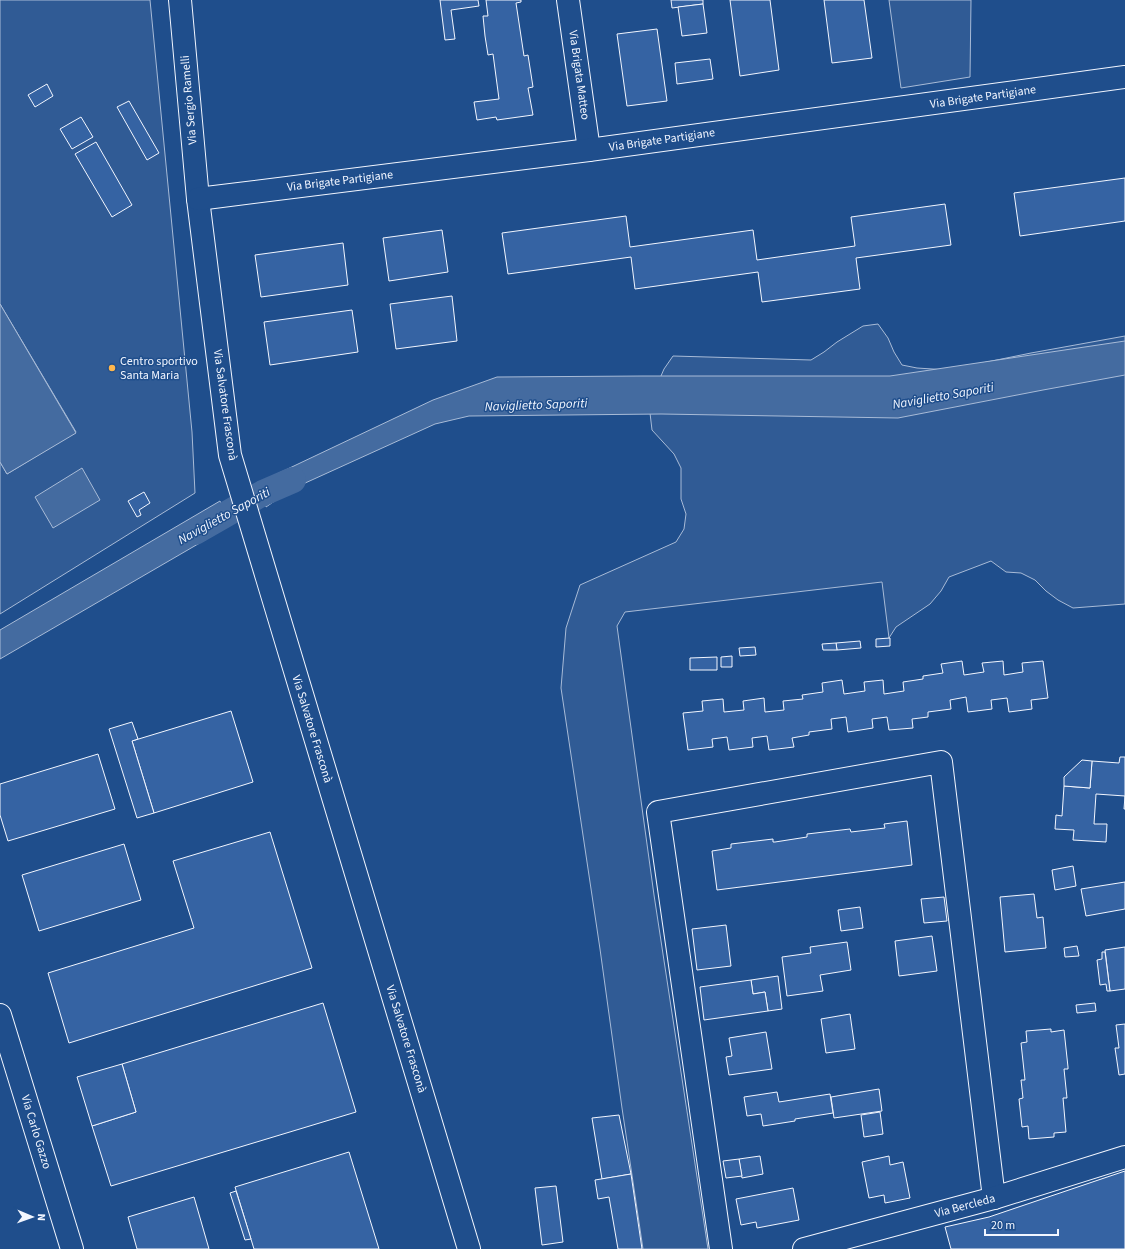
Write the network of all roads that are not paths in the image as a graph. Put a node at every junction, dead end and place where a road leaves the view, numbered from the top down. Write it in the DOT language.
graph roads {
  1 [pos="180,0"];
  2 [pos="568,0"];
  3 [pos="1125,77"];
  4 [pos="589,150"];
  5 [pos="198,199"];
  6 [pos="0,1015"];
  7 [pos="1125,1157"];
  8 [pos="994,1198"];
  9 [pos="72,1249"];
  10 [pos="469,1249"];
  11 [pos="721,1249"];
  12 [pos="804,1249"];
  1 -- 5 [label="street, Via Sergio Ramelli"];
  2 -- 4 [label="street, Via Brigata Matteo"];
  3 -- 4 [label="street, Via Brigate Partigiane"];
  4 -- 5 [label="street, Via Brigate Partigiane"];
  5 -- 10 [label="street, Via Salvatore Frasconà"];
  6 -- 9 [label="street, Via Carlo Gazzo"];
  7 -- 8 [label="street, Via Bercleda"];
  8 -- 11 [label="street"];
  8 -- 12 [label="street, Via Bercleda"];
}
